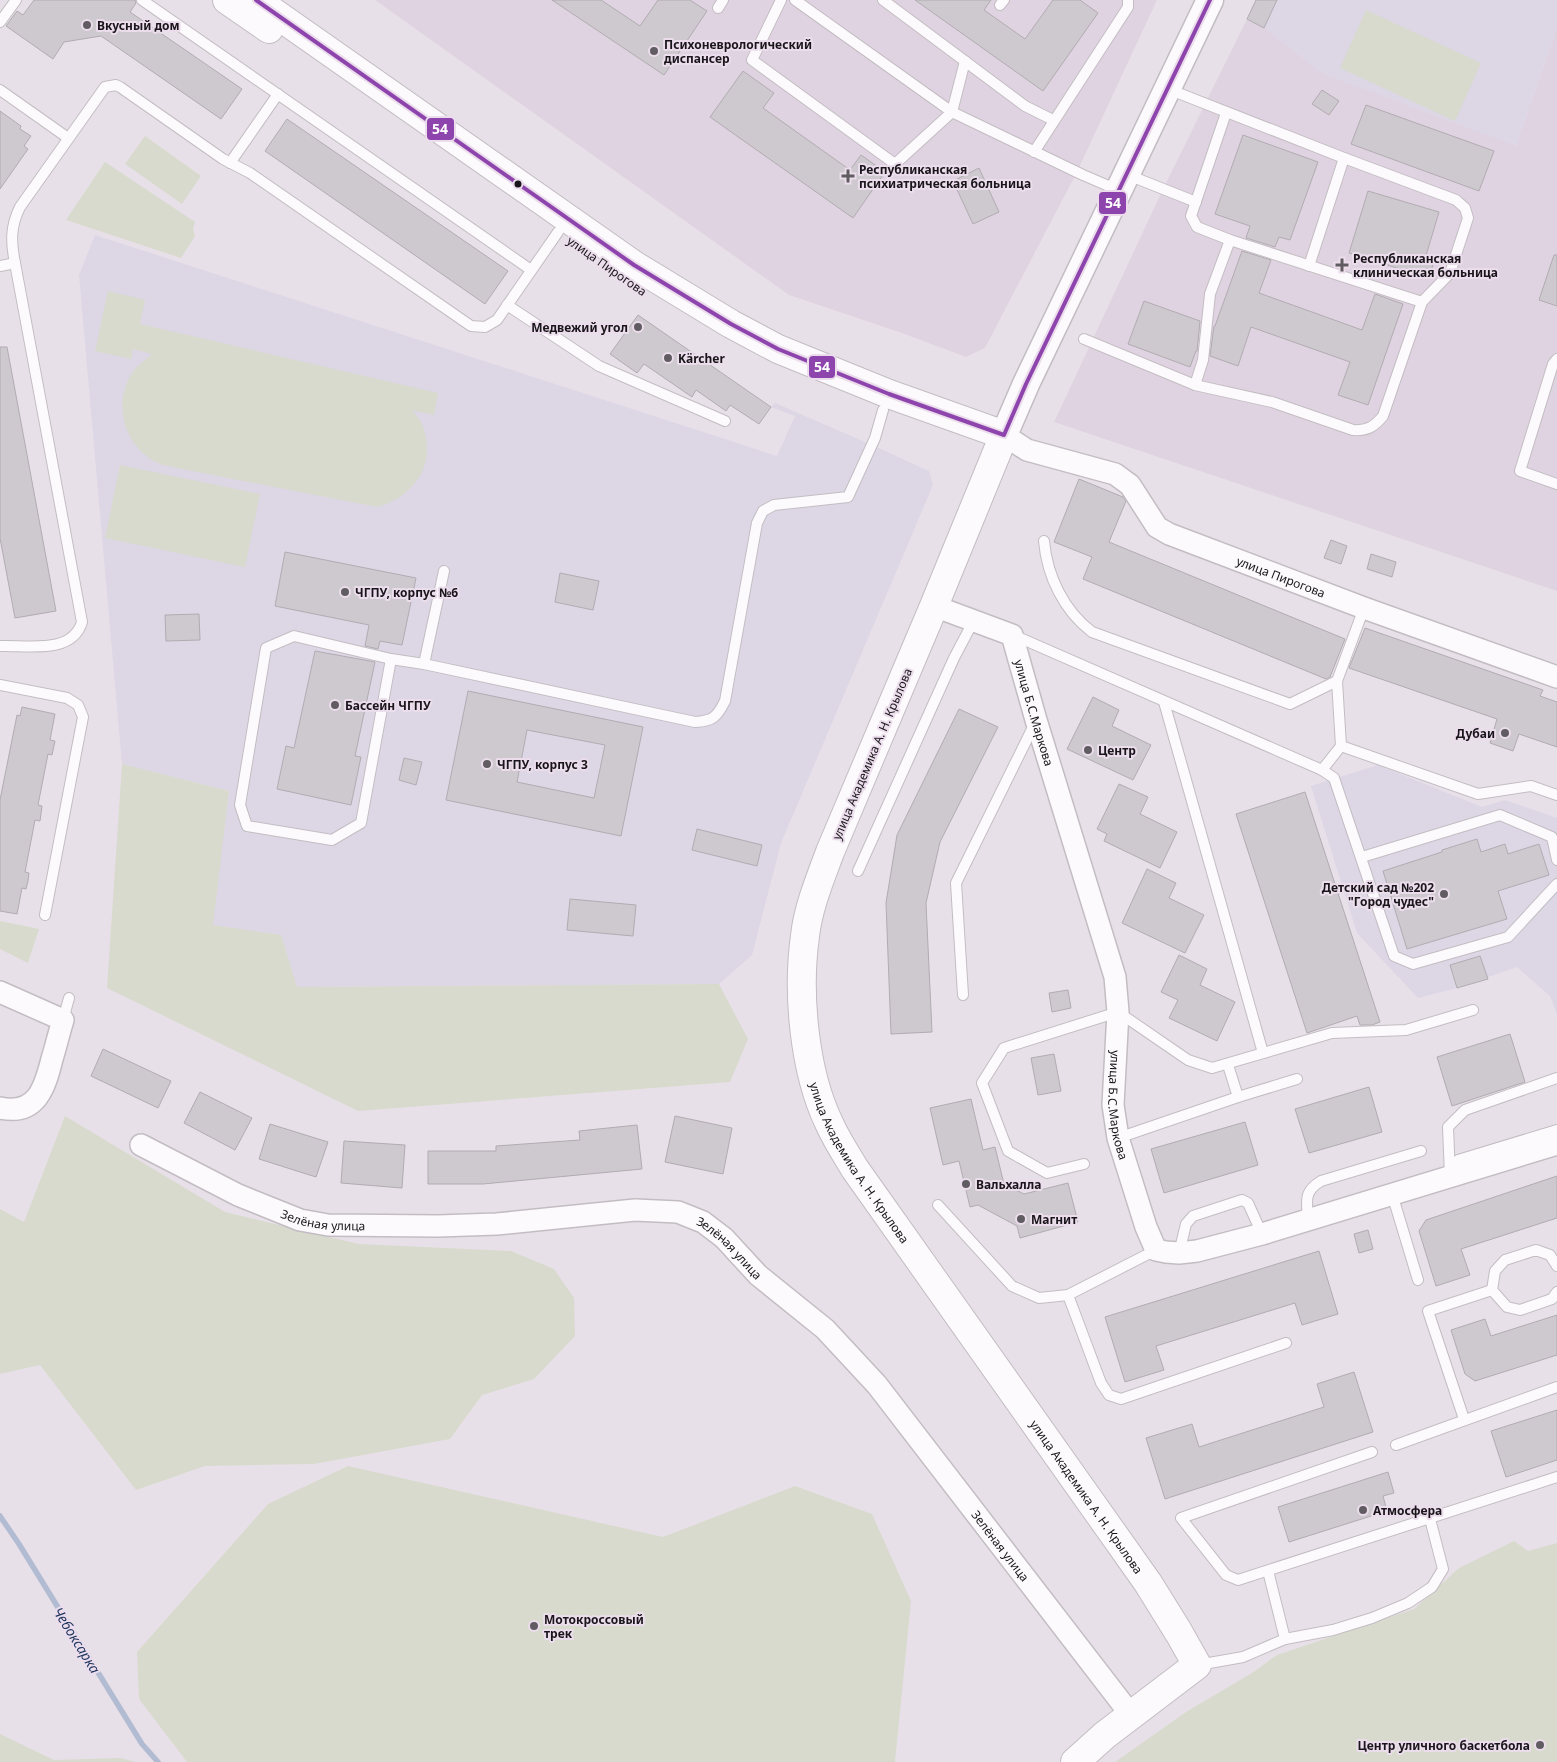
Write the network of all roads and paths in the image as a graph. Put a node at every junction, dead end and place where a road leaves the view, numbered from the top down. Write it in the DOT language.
graph roads {
  1 [pos="16,0"];
  2 [pos="142,0"];
  3 [pos="227,0"];
  4 [pos="256,0"];
  5 [pos="781,0"];
  6 [pos="795,0"];
  7 [pos="884,0"];
  8 [pos="1128,0"];
  9 [pos="1210,0"];
  10 [pos="0,22"];
  11 [pos="965,61"];
  12 [pos="1168,89"];
  13 [pos="0,90"];
  14 [pos="278,94"];
  15 [pos="952,112"];
  16 [pos="1226,113"];
  17 [pos="1053,120"];
  18 [pos="68,138"];
  19 [pos="1034,152"];
  20 [pos="1344,158"];
  21 [pos="230,163"];
  22 [pos="1123,182"];
  23 [pos="1196,202"];
  24 [pos="562,225"];
  25 [pos="1230,240"];
  26 [pos="15,264"];
  27 [pos="0,266"];
  28 [pos="1309,266"];
  29 [pos="531,270"];
  30 [pos="1422,302"];
  31 [pos="507,305"];
  32 [pos="1084,338"];
  33 [pos="1557,360"];
  34 [pos="1195,385"];
  35 [pos="882,410"];
  36 [pos="725,421"];
  37 [pos="1000,444"];
  38 [pos="1557,484"];
  39 [pos="1044,541"];
  40 [pos="444,571"];
  41 [pos="934,606"];
  42 [pos="1364,608"];
  43 [pos="974,620"];
  44 [pos="1012,635"];
  45 [pos="0,646"];
  46 [pos="391,659"];
  47 [pos="424,664"];
  48 [pos="1557,677"];
  49 [pos="1337,681"];
  50 [pos="0,685"];
  51 [pos="1164,702"];
  52 [pos="1036,720"];
  53 [pos="1340,746"];
  54 [pos="1322,770"];
  55 [pos="1557,795"];
  56 [pos="1362,858"];
  57 [pos="1557,860"];
  58 [pos="858,871"];
  59 [pos="1557,884"];
  60 [pos="45,915"];
  61 [pos="0,992"];
  62 [pos="963,995"];
  63 [pos="69,998"];
  64 [pos="1473,1010"];
  65 [pos="1118,1012"];
  66 [pos="63,1020"];
  67 [pos="1263,1053"];
  68 [pos="1228,1065"];
  69 [pos="1557,1078"];
  70 [pos="1297,1079"];
  71 [pos="1238,1097"];
  72 [pos="8,1109"];
  73 [pos="1557,1130"];
  74 [pos="1118,1138"];
  75 [pos="1557,1144"];
  76 [pos="142,1145"];
  77 [pos="1421,1151"];
  78 [pos="1084,1164"];
  79 [pos="1450,1176"];
  80 [pos="1392,1194"];
  81 [pos="938,1205"];
  82 [pos="1308,1220"];
  83 [pos="1262,1234"];
  84 [pos="1156,1250"];
  85 [pos="1179,1253"];
  86 [pos="1557,1266"];
  87 [pos="1418,1280"];
  88 [pos="1492,1290"];
  89 [pos="1557,1292"];
  90 [pos="1068,1294"];
  91 [pos="1286,1342"];
  92 [pos="1557,1386"];
  93 [pos="1464,1419"];
  94 [pos="1396,1445"];
  95 [pos="1372,1452"];
  96 [pos="1557,1477"];
  97 [pos="1430,1519"];
  98 [pos="1268,1571"];
  99 [pos="1285,1639"];
  100 [pos="1197,1665"];
  101 [pos="1131,1715"];
  102 [pos="1075,1762"];
  1 -- 10 [label="lane"];
  2 -- 14 [label="lane"];
  3 -- 24 [label="main road, улица Пирогова"];
  4 -- 24 [label="main road, улица Пирогова"];
  5 -- 15 [label="lane"];
  6 -- 15 [label="lane"];
  7 -- 11 [label="lane"];
  8 -- 17 [label="lane"];
  9 -- 12 [label="street"];
  11 -- 15 [label="lane"];
  11 -- 17 [label="lane"];
  12 -- 16 [label="lane"];
  12 -- 22 [label="street"];
  13 -- 18 [label="lane"];
  14 -- 21 [label="lane"];
  14 -- 29 [label="lane"];
  15 -- 19 [label="lane"];
  16 -- 20 [label="lane"];
  16 -- 23 [label="lane"];
  17 -- 19 [label="lane"];
  18 -- 21 [label="lane"];
  18 -- 26 [label="lane"];
  19 -- 22 [label="lane"];
  20 -- 28 [label="lane"];
  20 -- 30 [label="lane"];
  21 -- 31 [label="lane"];
  22 -- 23 [label="lane"];
  22 -- 37 [label="street"];
  23 -- 25 [label="lane"];
  24 -- 29 [label="lane"];
  24 -- 35 [label="main road, улица Пирогова"];
  24 -- 37 [label="main road, улица Пирогова"];
  25 -- 28 [label="lane"];
  25 -- 34 [label="lane"];
  26 -- 27 [label="lane"];
  26 -- 45 [label="lane"];
  28 -- 30 [label="lane"];
  29 -- 31 [label="lane"];
  30 -- 34 [label="lane"];
  31 -- 36 [label="lane"];
  32 -- 34 [label="lane"];
  33 -- 38 [label="lane"];
  35 -- 37 [label="main road, улица Пирогова"];
  35 -- 47 [label="lane"];
  37 -- 41 [label="main road, улица Академика А. Н. Крылова"];
  37 -- 42 [label="street, улица Пирогова"];
  39 -- 49 [label="lane"];
  40 -- 47 [label="lane"];
  41 -- 43 [label="street"];
  41 -- 100 [label="main road, улица Академика А. Н. Крылова"];
  42 -- 48 [label="street, улица Пирогова"];
  42 -- 49 [label="lane"];
  43 -- 44 [label="street"];
  43 -- 58 [label="lane"];
  44 -- 51 [label="lane"];
  44 -- 52 [label="street, улица Б.С.Маркова"];
  46 -- 46 [label="lane"];
  46 -- 47 [label="lane"];
  49 -- 53 [label="lane"];
  50 -- 60 [label="lane"];
  51 -- 54 [label="lane"];
  51 -- 67 [label="lane"];
  52 -- 62 [label="lane"];
  52 -- 65 [label="street, улица Б.С.Маркова"];
  53 -- 54 [label="lane"];
  53 -- 55 [label="lane"];
  54 -- 56 [label="lane"];
  56 -- 57 [label="lane"];
  56 -- 59 [label="lane"];
  61 -- 66 [label="street"];
  63 -- 66 [label="lane"];
  64 -- 67 [label="lane"];
  65 -- 68 [label="lane"];
  65 -- 74 [label="street, улица Б.С.Маркова"];
  65 -- 78 [label="lane"];
  66 -- 72 [label="street"];
  67 -- 68 [label="lane"];
  68 -- 71 [label="lane"];
  69 -- 79 [label="lane"];
  70 -- 71 [label="lane"];
  71 -- 74 [label="lane"];
  73 -- 79 [label="lane"];
  74 -- 84 [label="street, улица Б.С.Маркова"];
  75 -- 79 [label="street"];
  76 -- 101 [label="street, Зелёная улица"];
  77 -- 82 [label="lane"];
  79 -- 80 [label="street"];
  80 -- 82 [label="street"];
  80 -- 87 [label="lane"];
  81 -- 90 [label="lane"];
  82 -- 83 [label="street"];
  83 -- 85 [label="street"];
  83 -- 85 [label="lane"];
  84 -- 85 [label="street"];
  84 -- 90 [label="lane"];
  86 -- 88 [label="lane"];
  88 -- 89 [label="lane"];
  88 -- 93 [label="lane"];
  90 -- 91 [label="lane"];
  92 -- 93 [label="lane"];
  93 -- 94 [label="lane"];
  95 -- 98 [label="lane"];
  96 -- 97 [label="lane"];
  97 -- 98 [label="lane"];
  97 -- 99 [label="lane"];
  98 -- 99 [label="lane"];
  99 -- 100 [label="lane"];
  100 -- 101 [label="main road"];
  101 -- 102 [label="main road"];
}
